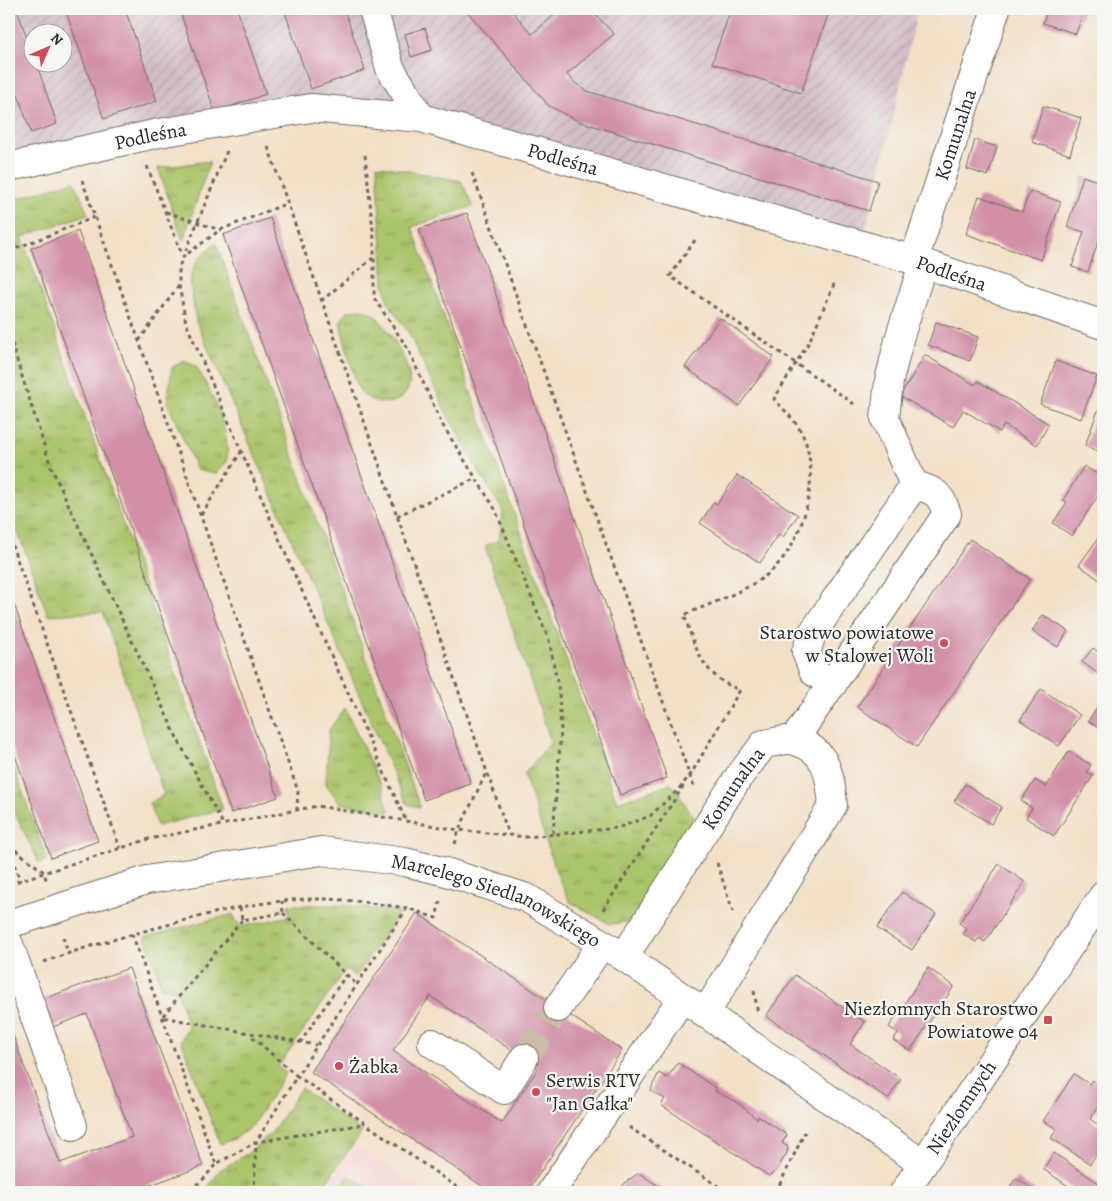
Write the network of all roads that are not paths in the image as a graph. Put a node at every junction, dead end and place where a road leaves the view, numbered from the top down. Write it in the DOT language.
graph roads {
  1 [pos="373,9"];
  2 [pos="996,9"];
  3 [pos="422,118"];
  4 [pos="9,167"];
  5 [pos="918,262"];
  6 [pos="1103,325"];
  7 [pos="914,485"];
  8 [pos="833,684"];
  9 [pos="794,740"];
  10 [pos="1103,896"];
  11 [pos="9,924"];
  12 [pos="9,944"];
  13 [pos="604,945"];
  14 [pos="682,998"];
  15 [pos="558,1008"];
  16 [pos="705,1014"];
  17 [pos="432,1043"];
  18 [pos="524,1058"];
  19 [pos="73,1126"];
  20 [pos="923,1164"];
  21 [pos="551,1192"];
  22 [pos="904,1192"];
  1 -- 3 [label="street"];
  2 -- 5 [label="street, Komunalna"];
  3 -- 4 [label="street, Podleśna"];
  3 -- 5 [label="street, Podleśna"];
  5 -- 6 [label="street, Podleśna"];
  5 -- 7 [label="street, Komunalna"];
  7 -- 8 [label="street"];
  7 -- 8 [label="street"];
  8 -- 9 [label="street"];
  9 -- 13 [label="street, Komunalna"];
  9 -- 16 [label="street, Komunalna"];
  10 -- 20 [label="street, Niezłomnych"];
  11 -- 13 [label="street, Marcelego Siedlanowskiego"];
  12 -- 19 [label="street"];
  13 -- 14 [label="street, Marcelego Siedlanowskiego"];
  13 -- 15 [label="street, Komunalna"];
  14 -- 16 [label="street, Marcelego Siedlanowskiego"];
  14 -- 21 [label="street"];
  16 -- 20 [label="street, Marcelego Siedlanowskiego"];
  17 -- 18 [label="street"];
  20 -- 22 [label="street, Niezłomnych"];
}
